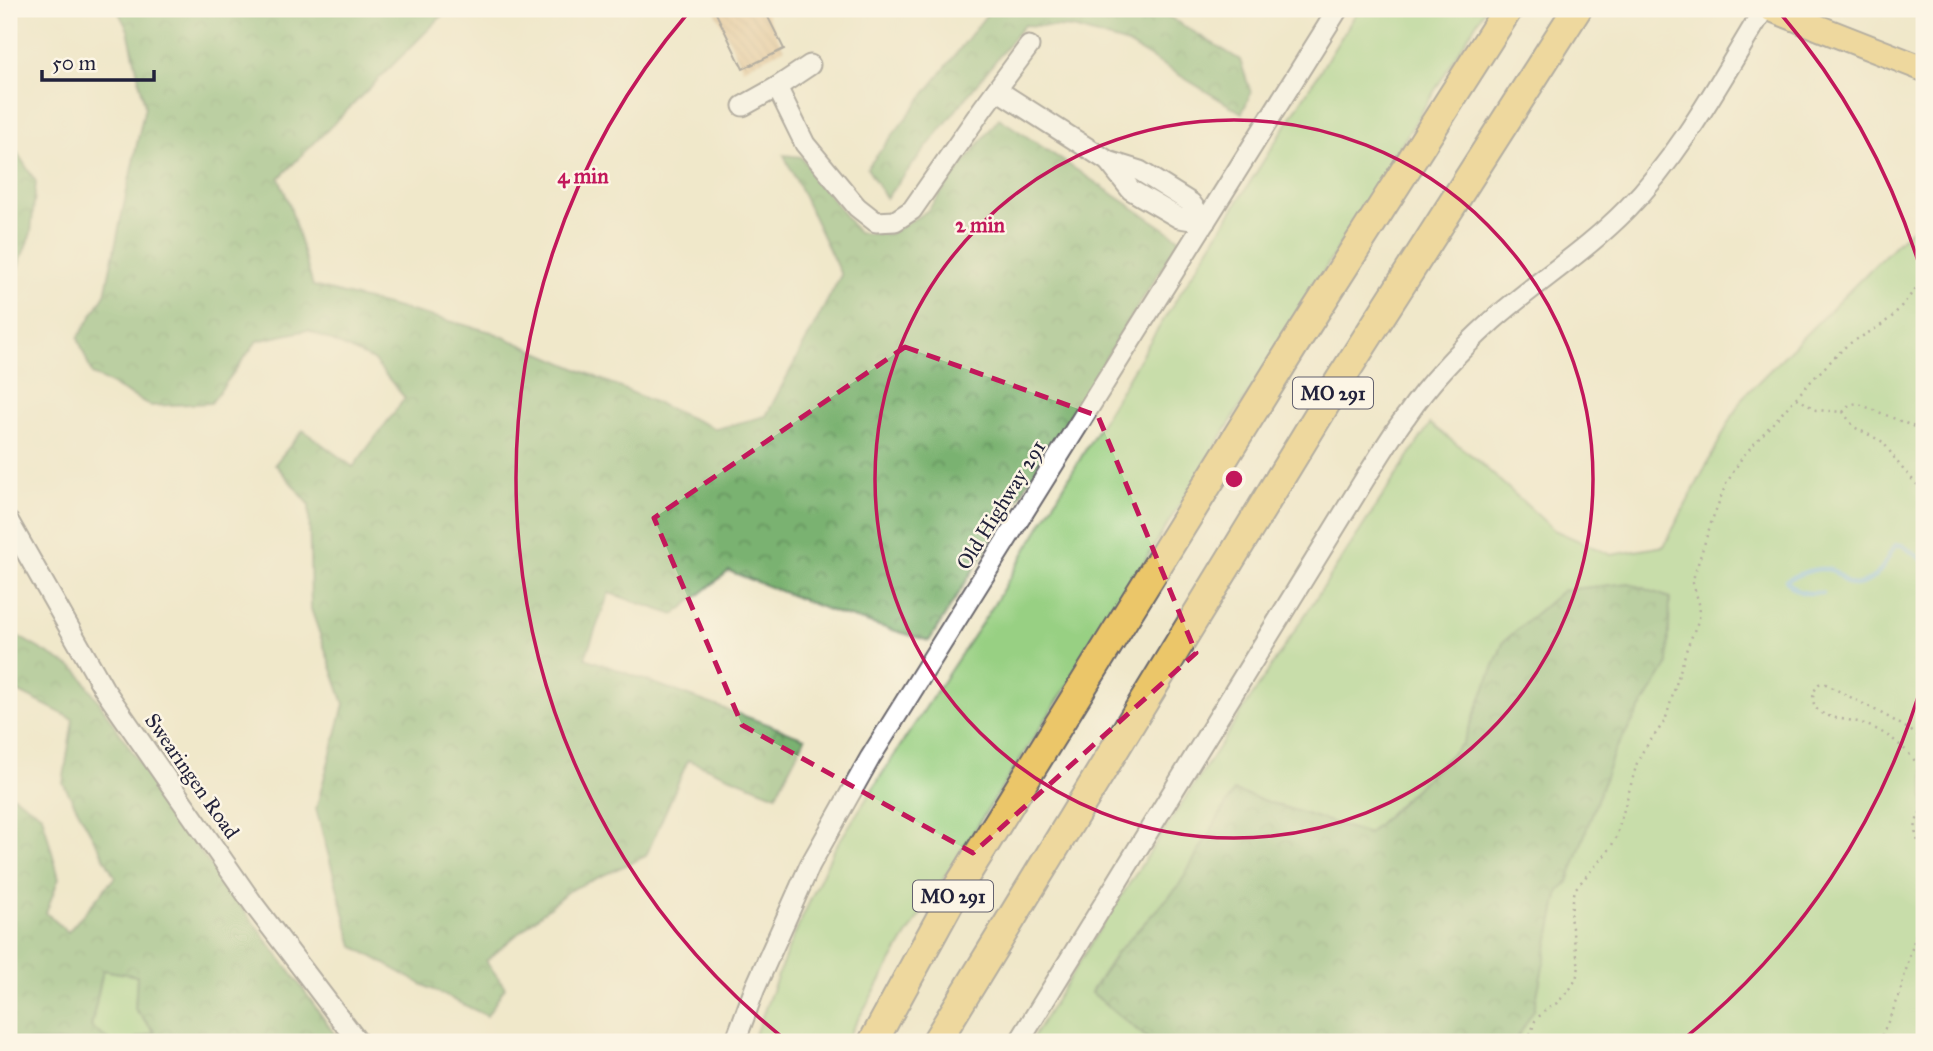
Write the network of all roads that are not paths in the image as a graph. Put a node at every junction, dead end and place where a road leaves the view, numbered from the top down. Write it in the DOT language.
graph roads {
  1 [pos="1338,9"];
  2 [pos="1508,9"];
  3 [pos="1558,9"];
  4 [pos="1577,9"];
  5 [pos="1764,9"];
  6 [pos="1771,9"];
  7 [pos="1029,46"];
  8 [pos="810,65"];
  9 [pos="1924,69"];
  10 [pos="1538,71"];
  11 [pos="777,87"];
  12 [pos="997,90"];
  13 [pos="743,106"];
  14 [pos="1205,222"];
  15 [pos="9,522"];
  16 [pos="358,1042"];
  17 [pos="735,1042"];
  18 [pos="873,1042"];
  19 [pos="936,1042"];
  20 [pos="1018,1042"];
  1 -- 14 [label="street, Old Highway 291"];
  2 -- 18 [label="highway, MO 291"];
  3 -- 10 [label="highway"];
  4 -- 10 [label="highway, MO 291"];
  5 -- 20 [label="street"];
  6 -- 9 [label="main road"];
  7 -- 12 [label="street"];
  8 -- 11 [label="street"];
  10 -- 19 [label="highway, MO 291"];
  11 -- 12 [label="street"];
  11 -- 13 [label="street"];
  12 -- 14 [label="street"];
  14 -- 17 [label="street, Old Highway 291"];
  15 -- 16 [label="street, Swearingen Road"];
}
